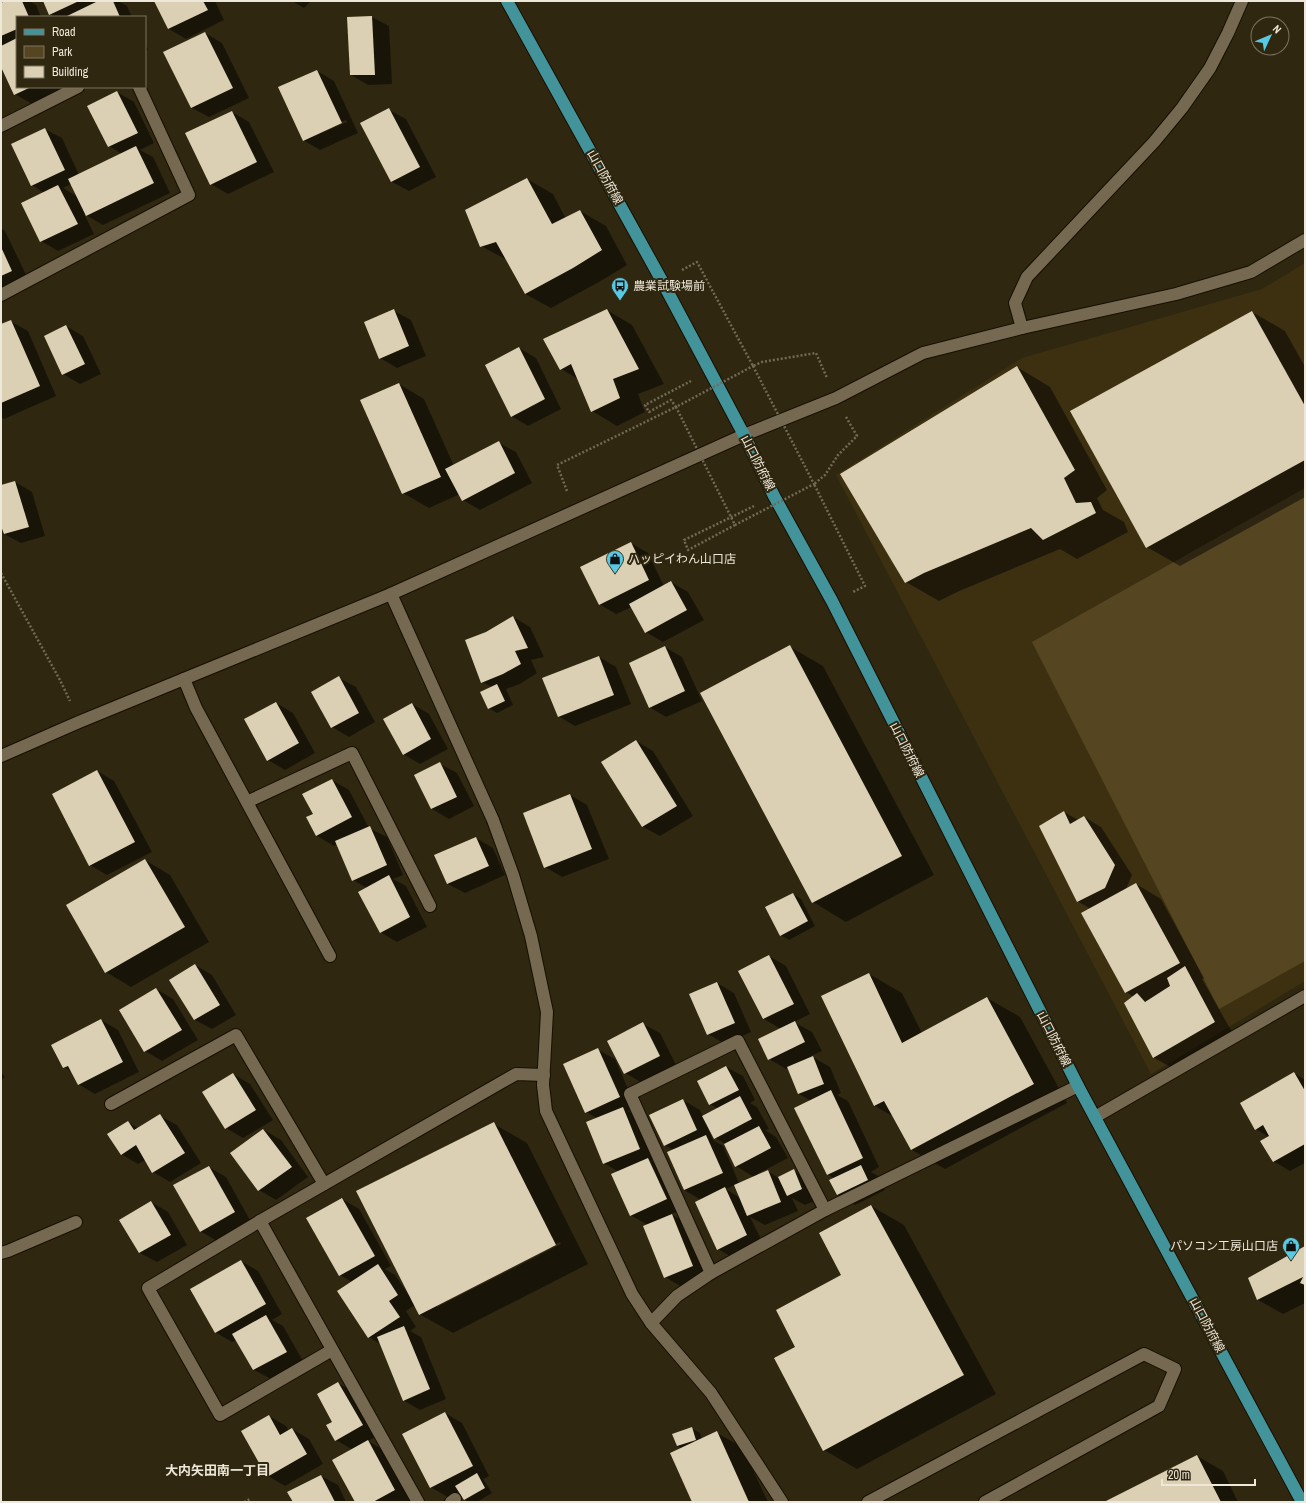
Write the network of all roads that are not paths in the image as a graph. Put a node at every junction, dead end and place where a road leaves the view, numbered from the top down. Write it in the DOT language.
graph roads {
  1 [pos="507,1"];
  2 [pos="1242,1"];
  3 [pos="76,88"];
  4 [pos="139,88"];
  5 [pos="1,126"];
  6 [pos="1305,240"];
  7 [pos="1,295"];
  8 [pos="1022,328"];
  9 [pos="744,435"];
  10 [pos="391,594"];
  11 [pos="184,679"];
  12 [pos="1,756"];
  13 [pos="247,802"];
  14 [pos="430,906"];
  15 [pos="330,956"];
  16 [pos="1305,996"];
  17 [pos="544,1075"];
  18 [pos="1078,1086"];
  19 [pos="111,1104"];
  20 [pos="1095,1117"];
  21 [pos="324,1184"];
  22 [pos="825,1210"];
  23 [pos="260,1221"];
  24 [pos="76,1222"];
  25 [pos="1,1253"];
  26 [pos="711,1273"];
  27 [pos="651,1322"];
  28 [pos="332,1350"];
  29 [pos="418,1502"];
  30 [pos="782,1502"];
  31 [pos="868,1502"];
  32 [pos="985,1502"];
  33 [pos="1302,1502"];
  1 -- 9 [label="main road, 山口防府線"];
  2 -- 8 [label="street"];
  3 -- 5 [label="street"];
  4 -- 7 [label="street"];
  6 -- 8 [label="street"];
  8 -- 9 [label="street"];
  9 -- 10 [label="street"];
  9 -- 18 [label="main road, 山口防府線"];
  10 -- 11 [label="street"];
  10 -- 17 [label="street"];
  11 -- 12 [label="street"];
  11 -- 13 [label="street"];
  13 -- 14 [label="street"];
  13 -- 15 [label="street"];
  16 -- 20 [label="street"];
  17 -- 21 [label="street"];
  17 -- 27 [label="street"];
  18 -- 20 [label="main road, 山口防府線"];
  18 -- 22 [label="street"];
  19 -- 21 [label="street"];
  20 -- 33 [label="main road, 山口防府線"];
  21 -- 23 [label="street"];
  22 -- 26 [label="street"];
  22 -- 26 [label="street"];
  23 -- 28 [label="street"];
  23 -- 28 [label="street"];
  24 -- 25 [label="street"];
  26 -- 27 [label="street"];
  27 -- 30 [label="street"];
  28 -- 29 [label="street"];
  31 -- 32 [label="street"];
}
